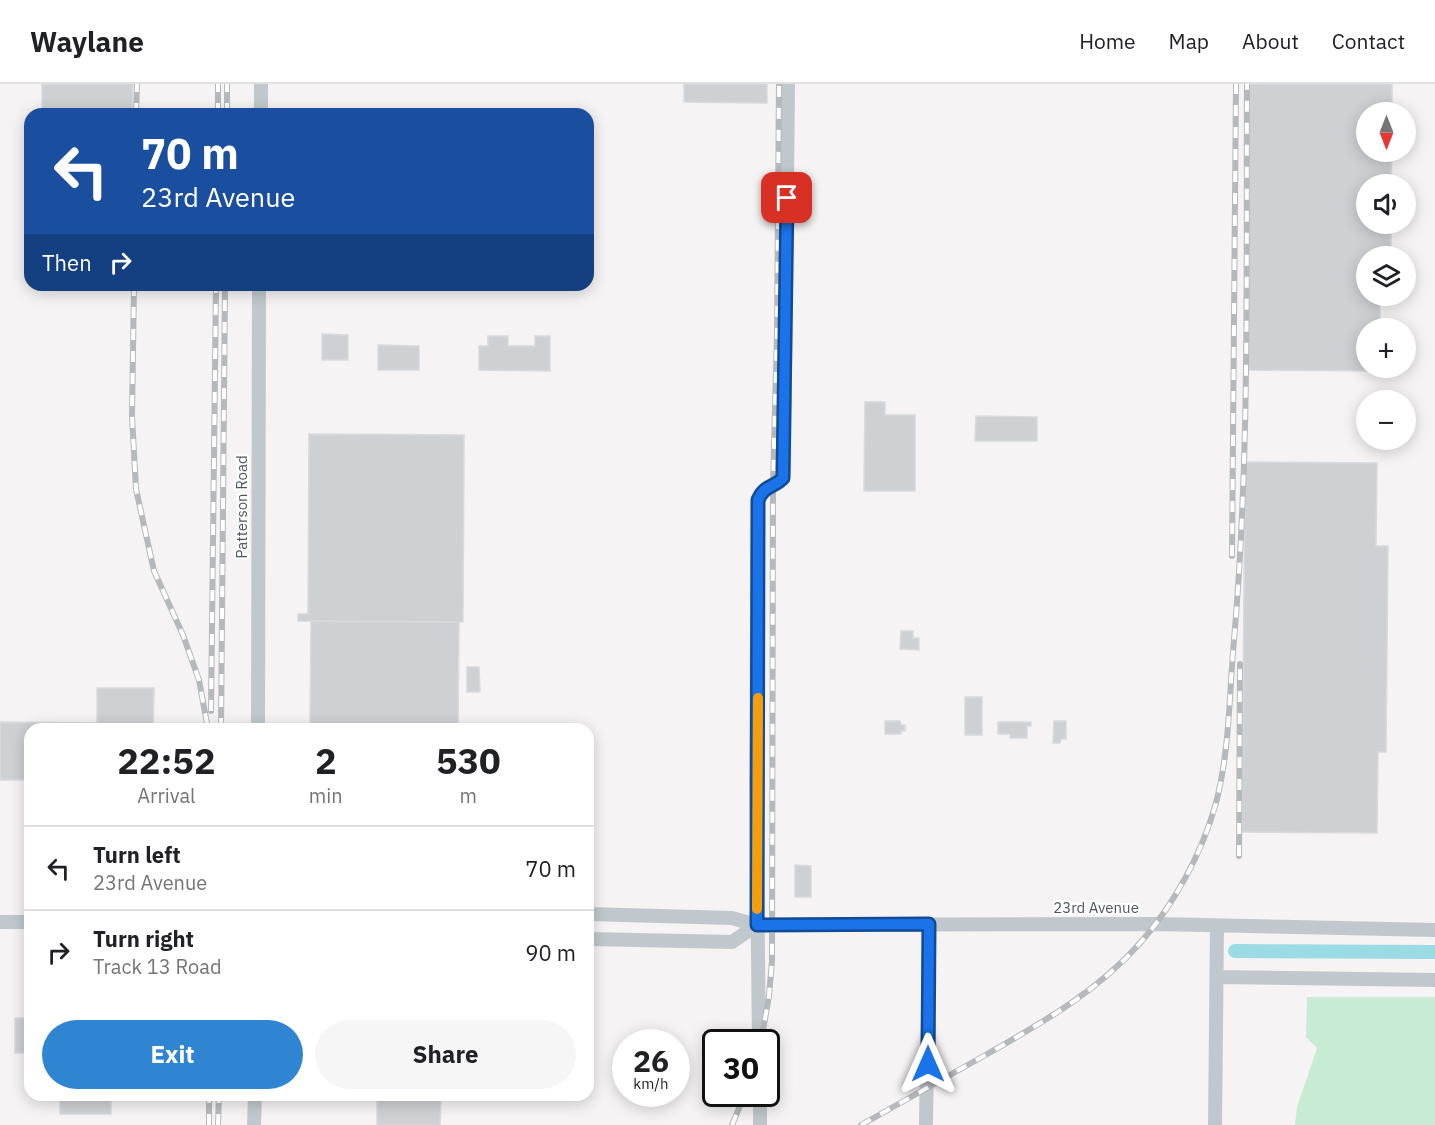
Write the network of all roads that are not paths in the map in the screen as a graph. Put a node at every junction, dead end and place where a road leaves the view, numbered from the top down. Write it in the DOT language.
graph roads {
  1 [pos="261,84"];
  2 [pos="788,84"];
  3 [pos="261,108"];
  4 [pos="260,291"];
  5 [pos="258,723"];
  6 [pos="594,914"];
  7 [pos="0,922"];
  8 [pos="24,922"];
  9 [pos="929,924"];
  10 [pos="757,925"];
  11 [pos="1217,926"];
  12 [pos="1435,930"];
  13 [pos="594,939"];
  14 [pos="1218,977"];
  15 [pos="1435,980"];
  16 [pos="759,1029"];
  17 [pos="255,1101"];
  18 [pos="760,1107"];
  19 [pos="254,1125"];
  20 [pos="760,1125"];
  21 [pos="927,1125"];
  22 [pos="1215,1125"];
  1 -- 3 [label="street"];
  2 -- 10 [label="street"];
  4 -- 5 [label="street, Patterson Road"];
  6 -- 10 [label="street, 23rd Avenue"];
  7 -- 8 [label="street"];
  9 -- 10 [label="street, 23rd Avenue"];
  9 -- 11 [label="street, 23rd Avenue"];
  9 -- 21 [label="street"];
  10 -- 13 [label="street"];
  10 -- 16 [label="street"];
  11 -- 12 [label="street, 23rd Avenue"];
  11 -- 14 [label="street"];
  14 -- 15 [label="street"];
  14 -- 22 [label="street"];
  17 -- 19 [label="street"];
  18 -- 20 [label="street"];
}
